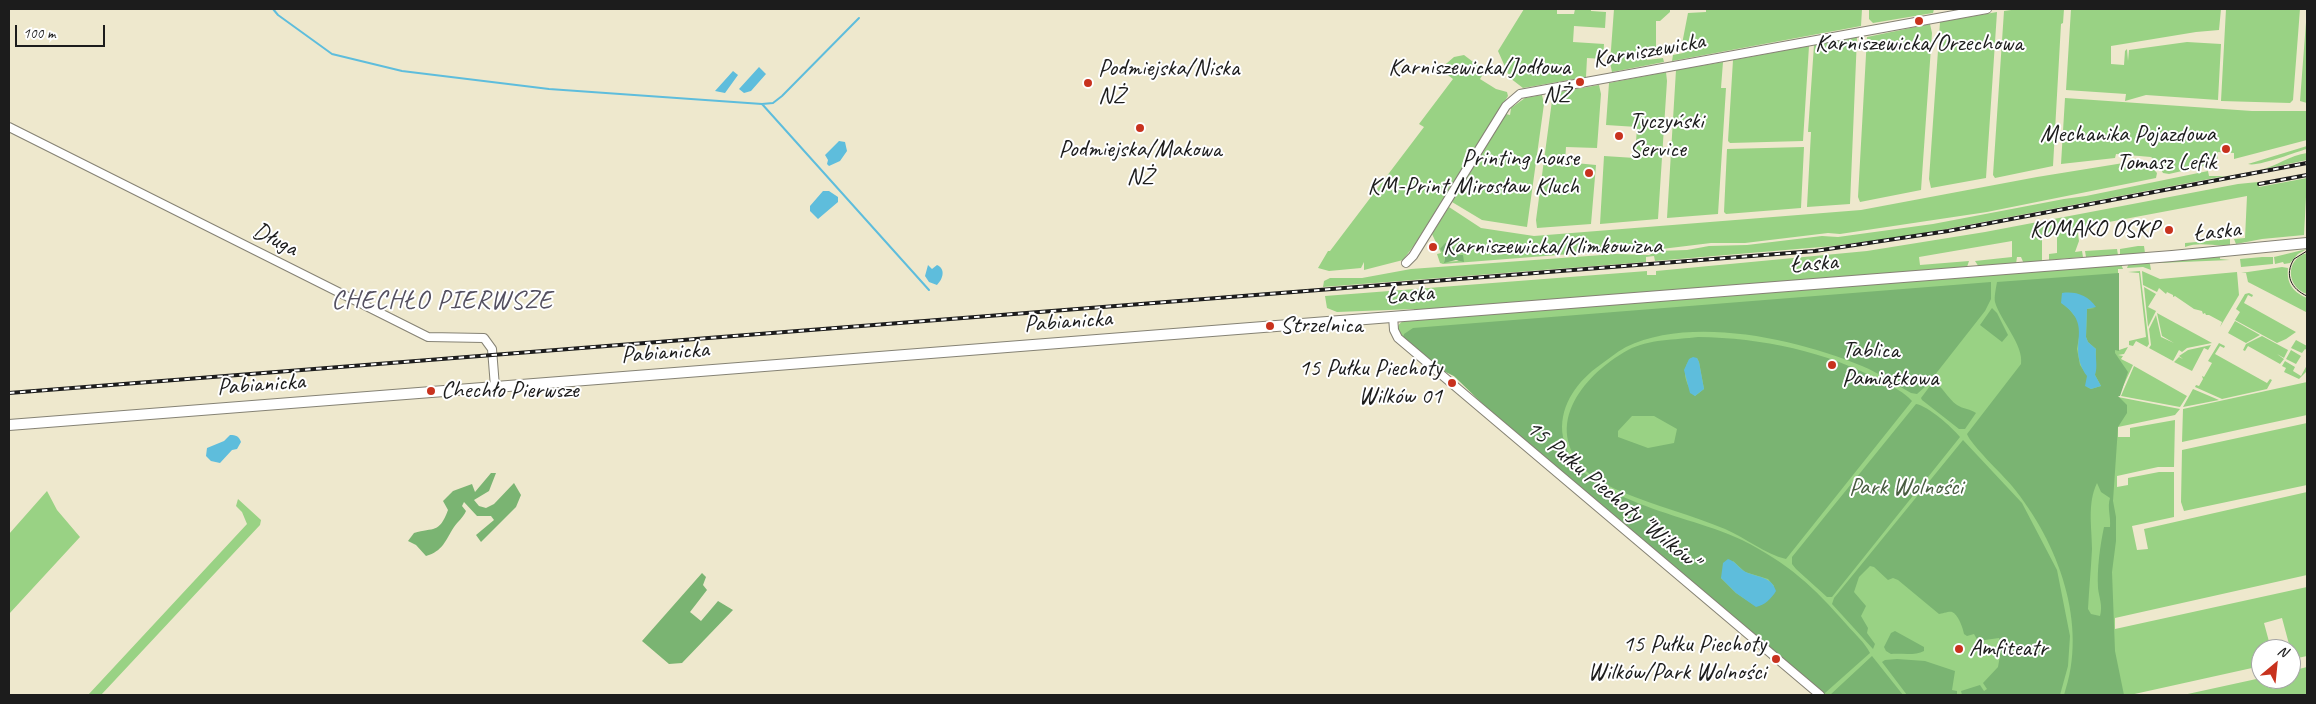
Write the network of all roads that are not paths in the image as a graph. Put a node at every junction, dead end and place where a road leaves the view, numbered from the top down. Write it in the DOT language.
graph roads {
  1 [pos="1987,9"];
  2 [pos="9,127"];
  3 [pos="2307,243"];
  4 [pos="1406,263"];
  5 [pos="1393,316"];
  6 [pos="1324,322"];
  7 [pos="495,387"];
  8 [pos="9,424"];
  9 [pos="1820,695"];
  1 -- 4 [label="street, Karniszewicka"];
  2 -- 7 [label="street, Długa"];
  3 -- 5 [label="main road, Łaska"];
  5 -- 6 [label="main road, Łaska"];
  5 -- 9 [label="street, 15 Pułku Piechoty \"Wilków\""];
  6 -- 7 [label="main road, Pabianicka"];
  7 -- 8 [label="main road, Pabianicka"];
}
